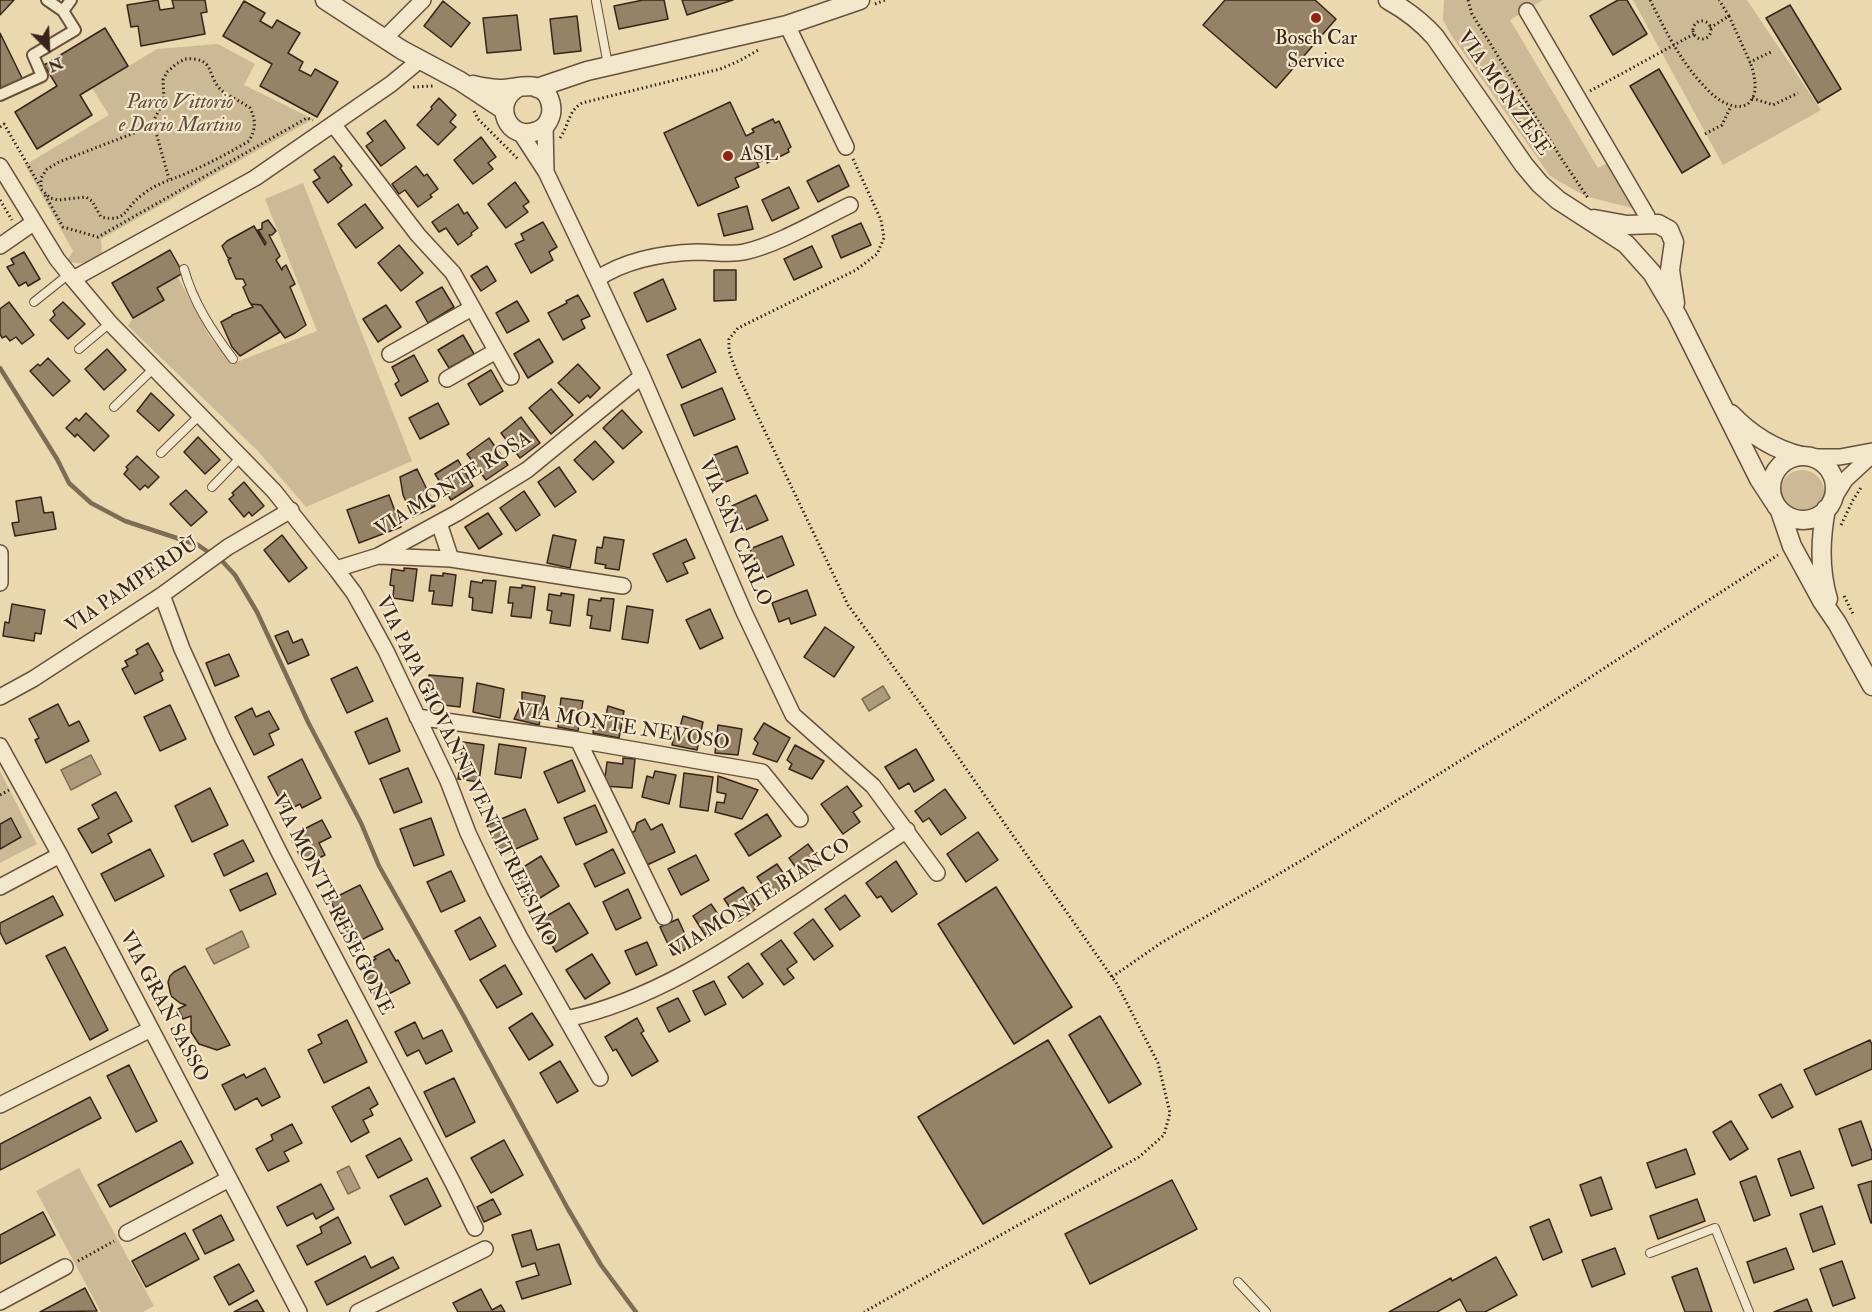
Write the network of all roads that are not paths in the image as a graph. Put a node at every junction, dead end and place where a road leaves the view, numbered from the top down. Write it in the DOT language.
graph roads {
  1 [pos="47,0"];
  2 [pos="71,0"];
  3 [pos="325,0"];
  4 [pos="423,0"];
  5 [pos="1388,0"];
  6 [pos="596,1"];
  7 [pos="865,3"];
  8 [pos="1410,5"];
  9 [pos="1527,10"];
  10 [pos="63,11"];
  11 [pos="789,30"];
  12 [pos="384,39"];
  13 [pos="420,60"];
  14 [pos="604,67"];
  15 [pos="460,81"];
  16 [pos="519,87"];
  17 [pos="544,94"];
  18 [pos="0,95"];
  19 [pos="504,110"];
  20 [pos="333,124"];
  21 [pos="545,126"];
  22 [pos="520,132"];
  23 [pos="846,147"];
  24 [pos="0,166"];
  25 [pos="546,172"];
  26 [pos="850,205"];
  27 [pos="1586,208"];
  28 [pos="33,223"];
  29 [pos="1648,224"];
  30 [pos="0,246"];
  31 [pos="1673,252"];
  32 [pos="1638,257"];
  33 [pos="184,269"];
  34 [pos="71,277"];
  35 [pos="597,279"];
  36 [pos="34,302"];
  37 [pos="472,308"];
  38 [pos="1677,315"];
  39 [pos="110,323"];
  40 [pos="80,349"];
  41 [pos="496,351"];
  42 [pos="390,354"];
  43 [pos="232,359"];
  44 [pos="154,368"];
  45 [pos="642,376"];
  46 [pos="510,377"];
  47 [pos="447,378"];
  48 [pos="1715,390"];
  49 [pos="114,407"];
  50 [pos="200,415"];
  51 [pos="161,453"];
  52 [pos="1872,453"];
  53 [pos="241,457"];
  54 [pos="1806,457"];
  55 [pos="212,487"];
  56 [pos="1829,505"];
  57 [pos="1777,507"];
  58 [pos="291,510"];
  59 [pos="439,523"];
  60 [pos="0,553"];
  61 [pos="378,556"];
  62 [pos="451,560"];
  63 [pos="336,569"];
  64 [pos="0,583"];
  65 [pos="623,586"];
  66 [pos="162,595"];
  67 [pos="1837,623"];
  68 [pos="1872,686"];
  69 [pos="0,698"];
  70 [pos="417,717"];
  71 [pos="578,741"];
  72 [pos="0,746"];
  73 [pos="800,819"];
  74 [pos="907,830"];
  75 [pos="60,855"];
  76 [pos="937,873"];
  77 [pos="0,887"];
  78 [pos="664,918"];
  79 [pos="566,1019"];
  80 [pos="151,1029"];
  81 [pos="600,1078"];
  82 [pos="0,1105"];
  83 [pos="229,1179"];
  84 [pos="475,1228"];
  85 [pos="127,1233"];
  86 [pos="485,1249"];
  87 [pos="1650,1252"];
  88 [pos="66,1267"];
  89 [pos="1238,1282"];
  90 [pos="0,1302"];
  91 [pos="299,1312"];
  92 [pos="358,1312"];
  93 [pos="1266,1312"];
  94 [pos="1749,1312"];
  1 -- 10 [label="street"];
  2 -- 10 [label="street"];
  3 -- 12 [label="street"];
  4 -- 12 [label="street"];
  5 -- 8 [label="street, VIA MONZESE"];
  6 -- 14 [label="lane"];
  7 -- 11 [label="street"];
  8 -- 27 [label="street, VIA MONZESE"];
  9 -- 29 [label="street"];
  10 -- 18 [label="street"];
  11 -- 14 [label="street"];
  11 -- 23 [label="street"];
  12 -- 13 [label="street"];
  13 -- 15 [label="street"];
  13 -- 20 [label="street"];
  14 -- 17 [label="street"];
  15 -- 16 [label="street"];
  15 -- 19 [label="street"];
  16 -- 17 [label="street"];
  16 -- 19 [label="street"];
  17 -- 21 [label="street"];
  19 -- 22 [label="street"];
  20 -- 34 [label="street"];
  20 -- 37 [label="street"];
  21 -- 22 [label="street"];
  21 -- 25 [label="street, VIA SAN CARLO"];
  22 -- 25 [label="street, VIA SAN CARLO"];
  24 -- 28 [label="street, VIA PAPA GIOVANNI VENTITREESIMO"];
  25 -- 35 [label="street, VIA SAN CARLO"];
  26 -- 35 [label="street"];
  27 -- 29 [label="street, VIA MONZESE"];
  27 -- 32 [label="street, VIA MONZESE"];
  28 -- 30 [label="street"];
  28 -- 34 [label="street, VIA PAPA GIOVANNI VENTITREESIMO"];
  29 -- 31 [label="street, VIA MONZESE"];
  29 -- 32 [label="street"];
  31 -- 32 [label="street"];
  31 -- 38 [label="street, VIA MONZESE"];
  32 -- 38 [label="street, VIA MONZESE"];
  33 -- 43 [label="lane"];
  34 -- 36 [label="lane"];
  34 -- 39 [label="street, VIA PAPA GIOVANNI VENTITREESIMO"];
  35 -- 45 [label="street, VIA SAN CARLO"];
  37 -- 41 [label="street"];
  37 -- 42 [label="street"];
  38 -- 48 [label="street, VIA MONZESE"];
  39 -- 40 [label="lane"];
  39 -- 44 [label="street, VIA PAPA GIOVANNI VENTITREESIMO"];
  41 -- 46 [label="street"];
  41 -- 47 [label="street"];
  44 -- 49 [label="lane"];
  44 -- 50 [label="street, VIA PAPA GIOVANNI VENTITREESIMO"];
  45 -- 59 [label="street, VIA MONTE ROSA"];
  45 -- 74 [label="street, VIA SAN CARLO"];
  48 -- 54 [label="street, VIA MONZESE"];
  48 -- 57 [label="street, VIA MONZESE"];
  50 -- 51 [label="lane"];
  50 -- 53 [label="street, VIA PAPA GIOVANNI VENTITREESIMO"];
  52 -- 54 [label="street"];
  52 -- 56 [label="street"];
  53 -- 55 [label="lane"];
  53 -- 58 [label="street, VIA PAPA GIOVANNI VENTITREESIMO"];
  54 -- 56 [label="street"];
  54 -- 57 [label="street"];
  56 -- 57 [label="street"];
  56 -- 67 [label="street, VIA MONZESE"];
  57 -- 67 [label="street, VIA MONZESE"];
  58 -- 63 [label="street, VIA PAPA GIOVANNI VENTITREESIMO"];
  58 -- 66 [label="street, VIA PAMPERDÙ"];
  59 -- 61 [label="street, VIA MONTE ROSA"];
  59 -- 62 [label="street"];
  60 -- 64 [label="street"];
  61 -- 62 [label="street"];
  61 -- 63 [label="street, VIA MONTE ROSA"];
  62 -- 65 [label="street"];
  63 -- 70 [label="street, VIA PAPA GIOVANNI VENTITREESIMO"];
  66 -- 69 [label="street, VIA PAMPERDÙ"];
  66 -- 84 [label="street, VIA MONTE RESEGONE"];
  67 -- 68 [label="street, VIA MONZESE"];
  70 -- 71 [label="street, VIA MONTE NEVOSO"];
  70 -- 79 [label="street, VIA PAPA GIOVANNI VENTITREESIMO"];
  71 -- 73 [label="street, VIA MONTE NEVOSO"];
  71 -- 78 [label="street"];
  72 -- 75 [label="street, VIA GRAN SASSO"];
  74 -- 76 [label="street, VIA SAN CARLO"];
  74 -- 79 [label="street, VIA MONTE BIANCO"];
  75 -- 77 [label="street"];
  75 -- 80 [label="street, VIA GRAN SASSO"];
  79 -- 81 [label="street, VIA PAPA GIOVANNI VENTITREESIMO"];
  80 -- 82 [label="street"];
  80 -- 83 [label="street, VIA GRAN SASSO"];
  83 -- 85 [label="street"];
  83 -- 91 [label="street, VIA GRAN SASSO"];
  86 -- 92 [label="street"];
  87 -- 94 [label="lane"];
  88 -- 90 [label="street"];
  89 -- 93 [label="lane"];
}
